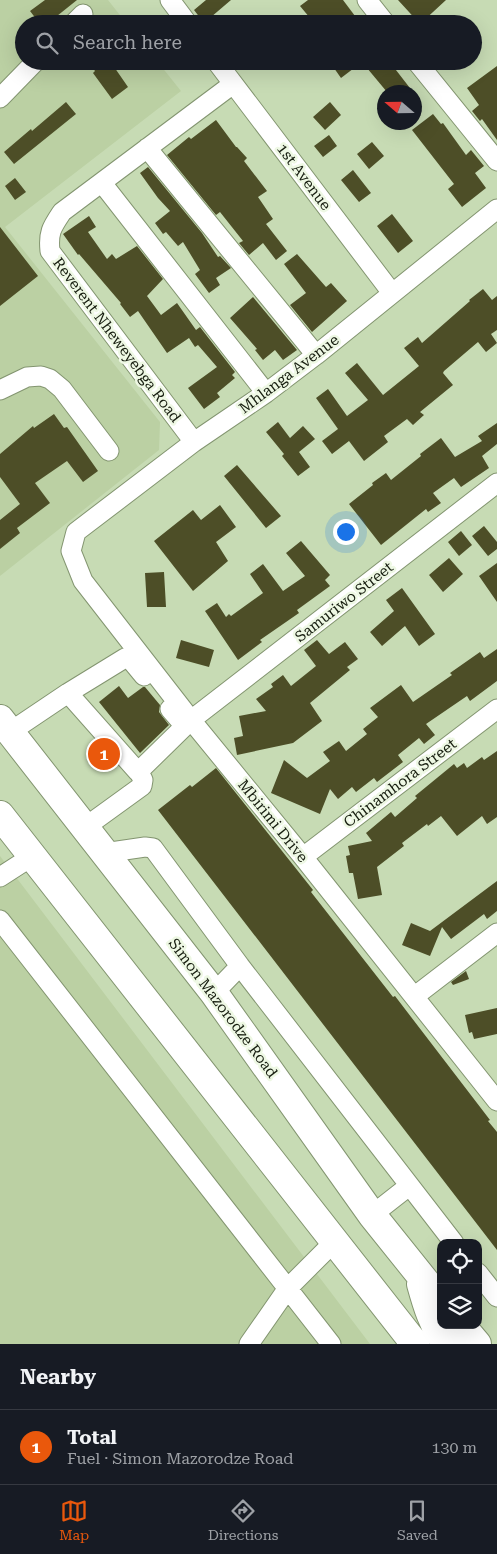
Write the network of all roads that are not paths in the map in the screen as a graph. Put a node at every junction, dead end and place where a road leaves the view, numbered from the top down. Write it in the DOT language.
graph roads {
  1 [pos="170,0"];
  2 [pos="367,0"];
  3 [pos="181,15"];
  4 [pos="379,15"];
  5 [pos="27,70"];
  6 [pos="223,70"];
  7 [pos="423,70"];
  8 [pos="233,84"];
  9 [pos="0,98"];
  10 [pos="147,148"];
  11 [pos="497,161"];
  12 [pos="102,183"];
  13 [pos="497,209"];
  14 [pos="392,293"];
  15 [pos="316,355"];
  16 [pos="0,390"];
  17 [pos="266,393"];
  18 [pos="194,442"];
  19 [pos="109,451"];
  20 [pos="497,483"];
  21 [pos="76,532"];
  22 [pos="68,692"];
  23 [pos="497,709"];
  24 [pos="191,720"];
  25 [pos="5,725"];
  26 [pos="139,772"];
  27 [pos="0,816"];
  28 [pos="84,828"];
  29 [pos="104,853"];
  30 [pos="31,857"];
  31 [pos="303,857"];
  32 [pos="0,877"];
  33 [pos="0,920"];
  34 [pos="497,933"];
  35 [pos="240,966"];
  36 [pos="214,993"];
  37 [pos="415,996"];
  38 [pos="497,1101"];
  39 [pos="409,1186"];
  40 [pos="372,1214"];
  41 [pos="451,1239"];
  42 [pos="334,1242"];
  43 [pos="418,1275"];
  44 [pos="482,1279"];
  45 [pos="288,1288"];
  46 [pos="437,1296"];
  47 [pos="497,1297"];
  48 [pos="464,1329"];
  49 [pos="249,1344"];
  50 [pos="331,1344"];
  51 [pos="415,1344"];
  52 [pos="446,1344"];
  53 [pos="477,1344"];
  1 -- 3 [label="street"];
  2 -- 4 [label="street"];
  5 -- 9 [label="street"];
  6 -- 8 [label="street, 1st Avenue"];
  7 -- 11 [label="street"];
  8 -- 10 [label="street, Reverent Nheweyebga Road"];
  8 -- 14 [label="street, 1st Avenue"];
  10 -- 12 [label="street, Reverent Nheweyebga Road"];
  10 -- 15 [label="street"];
  12 -- 17 [label="street"];
  12 -- 18 [label="street, Reverent Nheweyebga Road"];
  13 -- 14 [label="street, Mhlanga Avenue"];
  14 -- 15 [label="street, Mhlanga Avenue"];
  15 -- 17 [label="street, Mhlanga Avenue"];
  16 -- 19 [label="street"];
  17 -- 18 [label="street, Mhlanga Avenue"];
  18 -- 21 [label="street, Mhlanga Avenue"];
  20 -- 24 [label="street, Samuriwo Street"];
  21 -- 24 [label="street, Mbirimi Drive"];
  22 -- 25 [label="street"];
  22 -- 26 [label="street"];
  22 -- 26 [label="street"];
  23 -- 31 [label="street, Chinamhora Street"];
  24 -- 31 [label="street, Mbirimi Drive"];
  25 -- 28 [label="highway, Simon Mazorodze Road"];
  26 -- 28 [label="street"];
  27 -- 30 [label="highway"];
  28 -- 29 [label="highway, Simon Mazorodze Road"];
  29 -- 35 [label="street"];
  29 -- 36 [label="highway, Simon Mazorodze Road"];
  30 -- 32 [label="street"];
  30 -- 42 [label="highway"];
  31 -- 37 [label="street, Mbirimi Drive"];
  33 -- 45 [label="street"];
  34 -- 37 [label="street"];
  35 -- 36 [label="street"];
  35 -- 39 [label="street"];
  36 -- 40 [label="highway, Simon Mazorodze Road"];
  37 -- 38 [label="street, Mbirimi Drive"];
  39 -- 40 [label="street"];
  39 -- 41 [label="street"];
  40 -- 43 [label="highway, Simon Mazorodze Road"];
  42 -- 45 [label="street"];
  42 -- 51 [label="highway"];
  43 -- 46 [label="highway, Simon Mazorodze Road"];
  43 -- 52 [label="highway"];
  44 -- 47 [label="street"];
  45 -- 49 [label="street"];
  45 -- 50 [label="street"];
  48 -- 53 [label="highway"];
}
